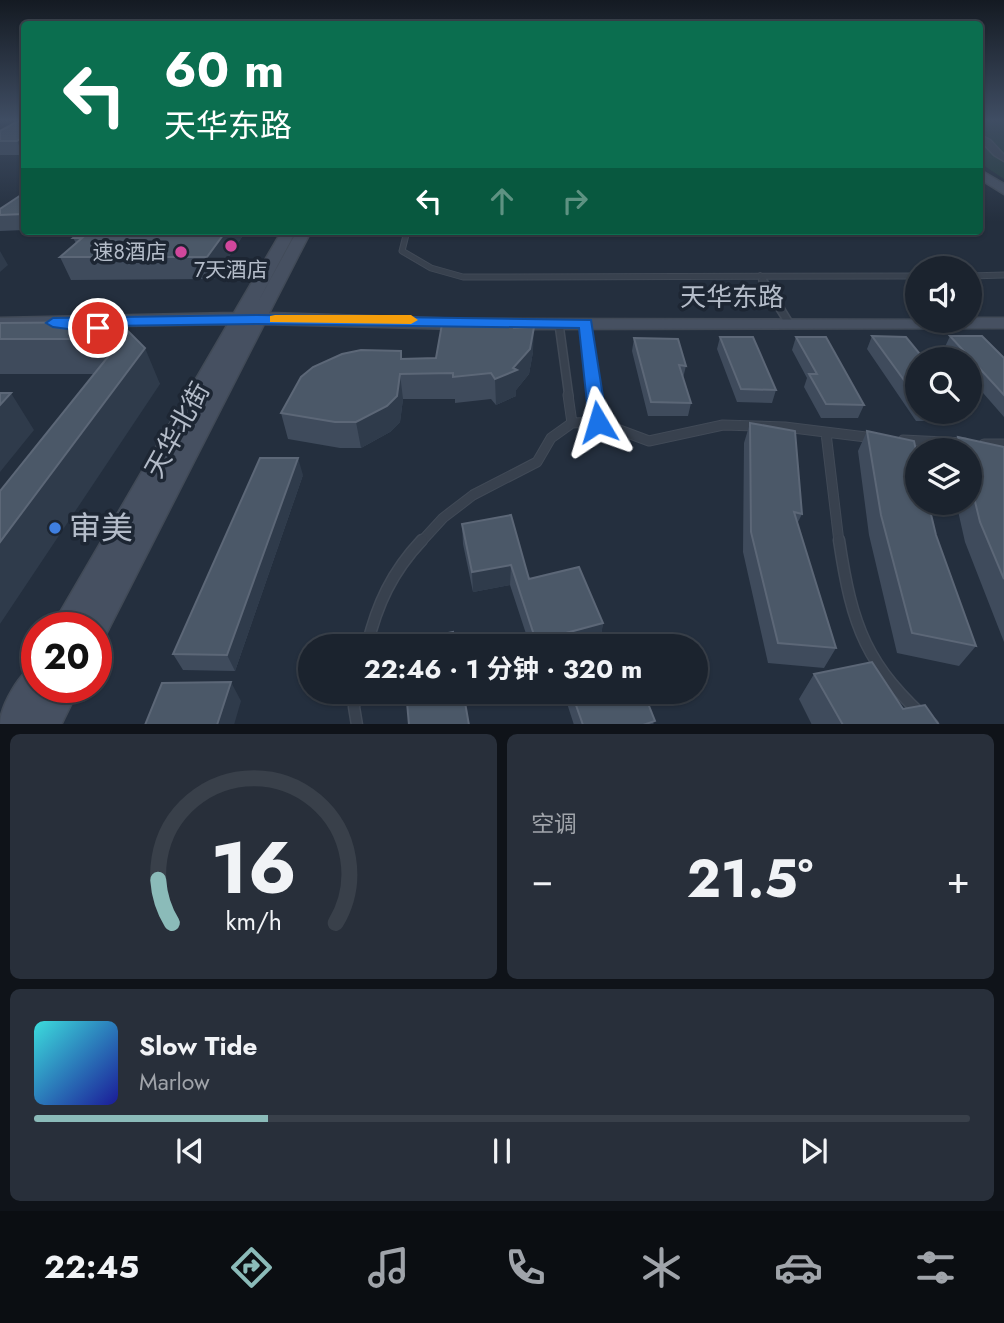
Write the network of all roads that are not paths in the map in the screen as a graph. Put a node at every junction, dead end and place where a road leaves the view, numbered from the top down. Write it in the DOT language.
graph roads {
  1 [pos="983,176"];
  2 [pos="1004,190"];
  3 [pos="287,235"];
  4 [pos="301,235"];
  5 [pos="406,235"];
  6 [pos="1004,275"];
  7 [pos="760,276"];
  8 [pos="905,276"];
  9 [pos="982,276"];
  10 [pos="0,323"];
  11 [pos="246,323"];
  12 [pos="789,323"];
  13 [pos="1004,323"];
  14 [pos="559,324"];
  15 [pos="586,324"];
  16 [pos="598,422"];
  17 [pos="572,423"];
  18 [pos="826,433"];
  19 [pos="881,439"];
  20 [pos="894,439"];
  21 [pos="1004,444"];
  22 [pos="75,612"];
  23 [pos="102,612"];
  24 [pos="371,634"];
  25 [pos="24,703"];
  26 [pos="55,703"];
  27 [pos="355,704"];
  28 [pos="12,724"];
  29 [pos="43,724"];
  30 [pos="357,724"];
  31 [pos="933,724"];
  1 -- 2 [label="street"];
  3 -- 11 [label="street, 天华北街"];
  4 -- 11 [label="street, 天华北街"];
  5 -- 7 [label="lane"];
  6 -- 9 [label="lane"];
  7 -- 8 [label="lane"];
  7 -- 12 [label="lane"];
  10 -- 11 [label="street, 天华东路"];
  11 -- 14 [label="street, 天华东路"];
  11 -- 22 [label="street, 天华北街"];
  11 -- 23 [label="street, 天华北街"];
  12 -- 13 [label="street, 天华东路"];
  12 -- 15 [label="street, 天华东路"];
  14 -- 15 [label="street, 天华东路"];
  14 -- 17 [label="lane"];
  15 -- 16 [label="lane"];
  16 -- 17 [label="lane"];
  16 -- 18 [label="lane"];
  17 -- 24 [label="lane"];
  18 -- 19 [label="lane"];
  18 -- 31 [label="lane"];
  20 -- 21 [label="lane"];
  25 -- 28 [label="street"];
  26 -- 29 [label="street"];
  27 -- 30 [label="lane"];
}
